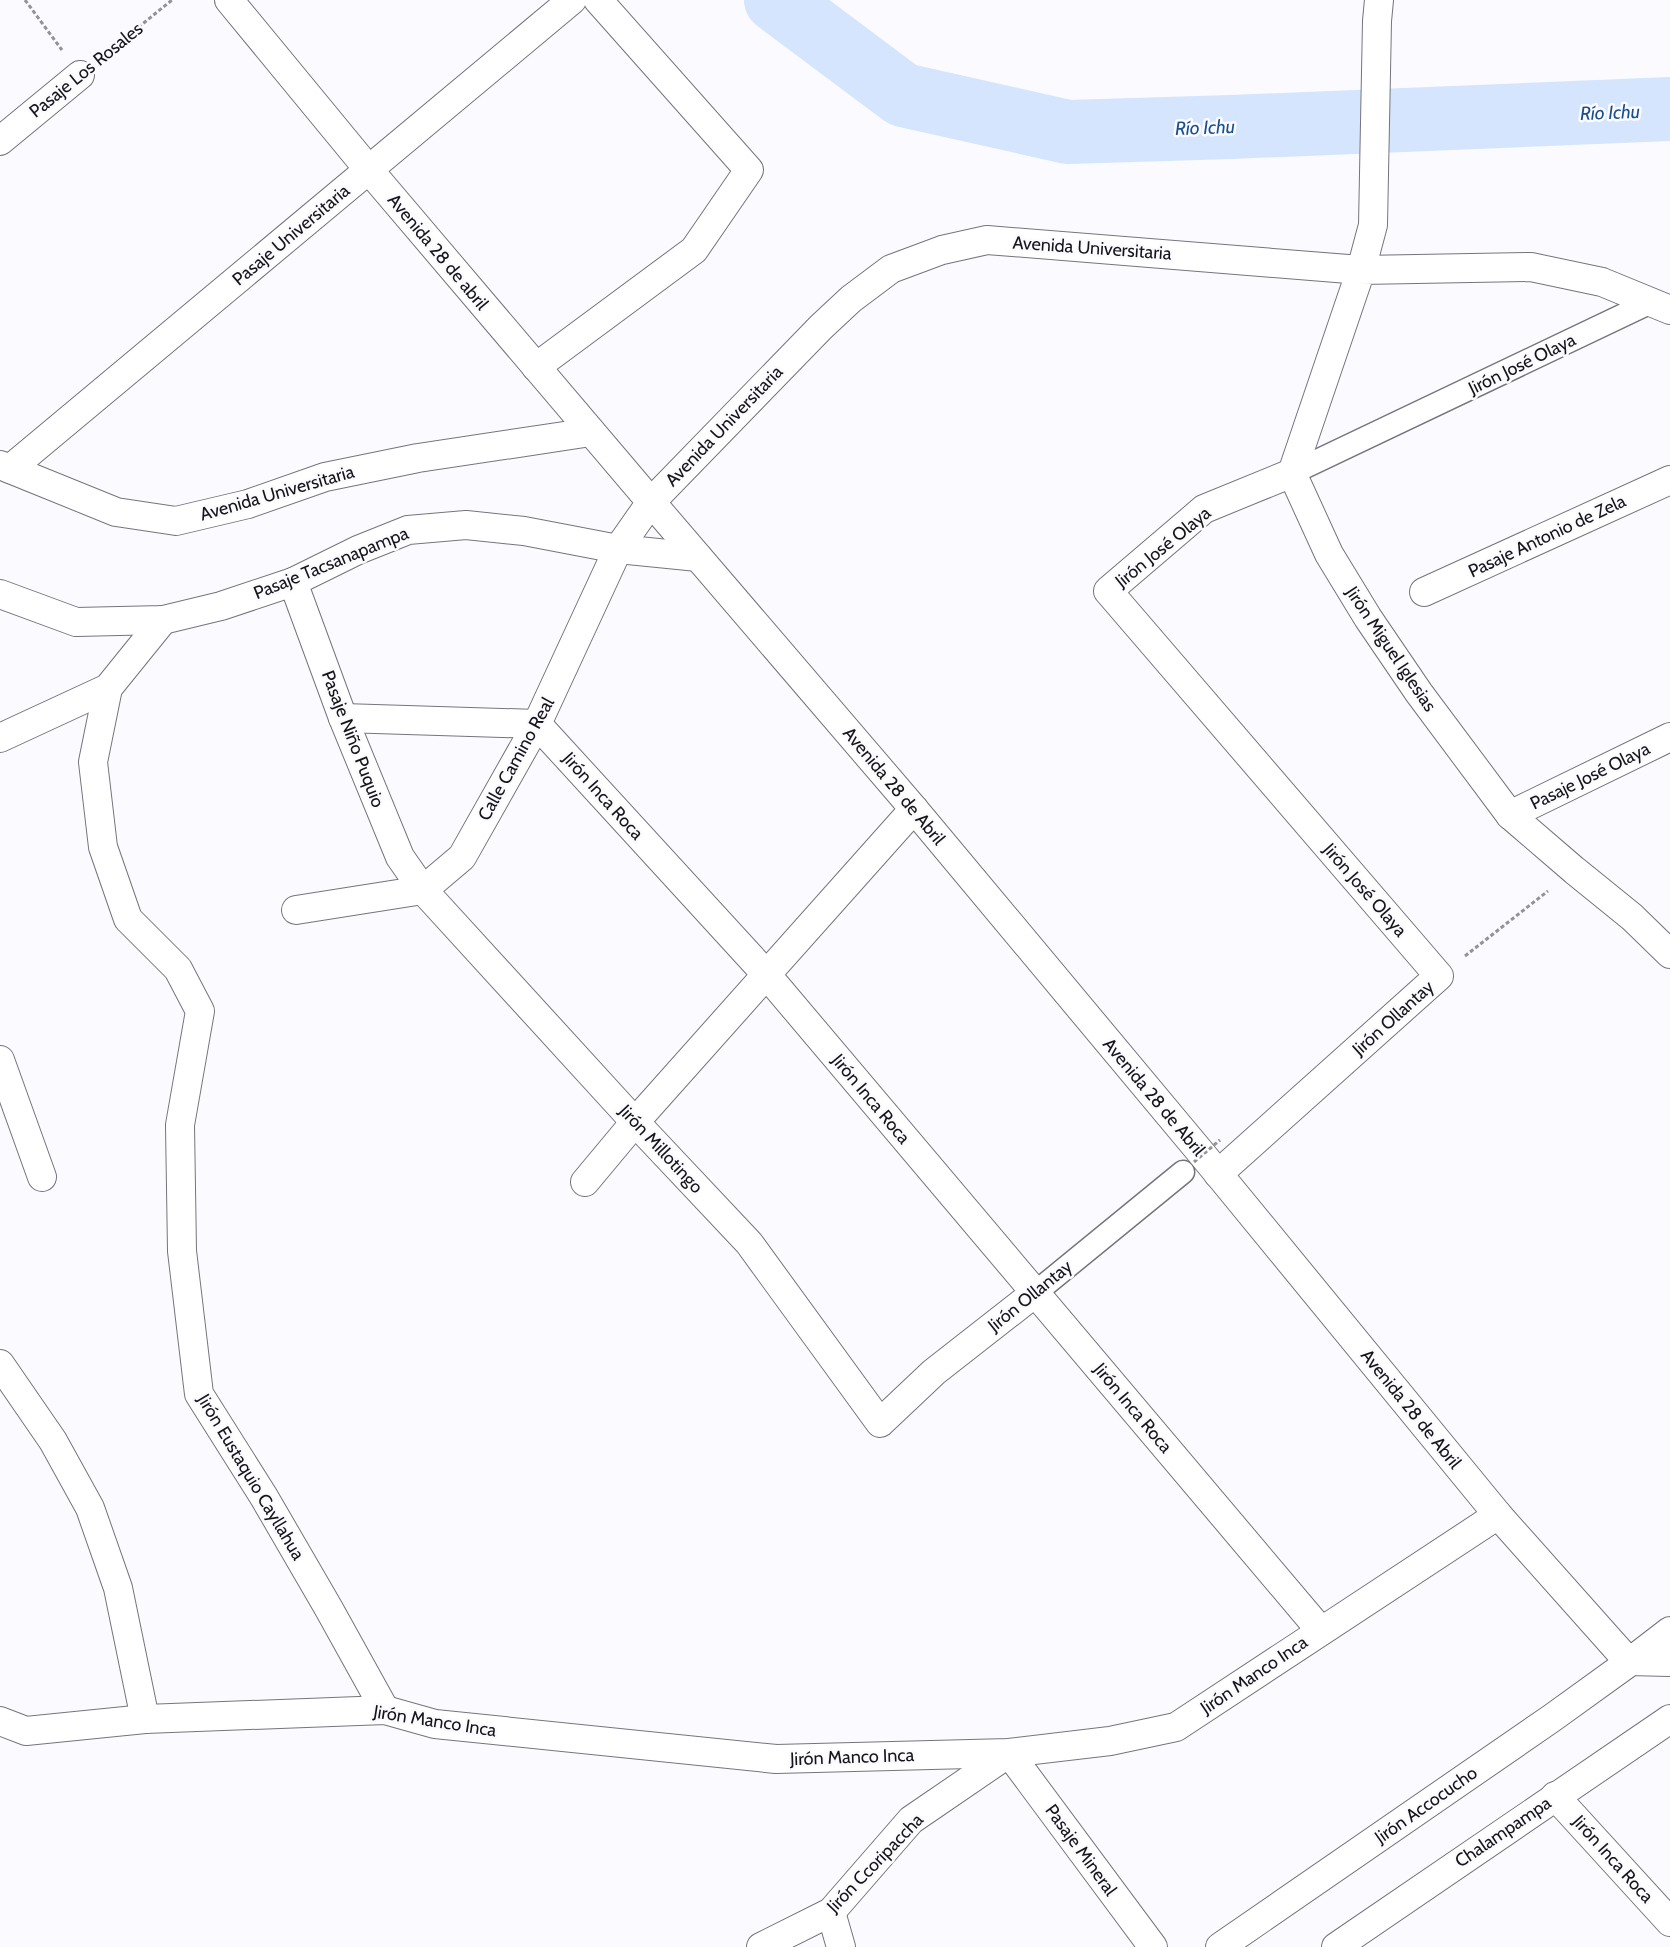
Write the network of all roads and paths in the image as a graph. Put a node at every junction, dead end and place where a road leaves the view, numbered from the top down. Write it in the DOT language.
graph roads {
  1 [pos="25,0"];
  2 [pos="172,0"];
  3 [pos="229,0"];
  4 [pos="572,0"];
  5 [pos="598,0"];
  6 [pos="1378,11"];
  7 [pos="80,75"];
  8 [pos="0,141"];
  9 [pos="369,170"];
  10 [pos="1361,270"];
  11 [pos="1661,306"];
  12 [pos="536,367"];
  13 [pos="591,432"];
  14 [pos="5,467"];
  15 [pos="1292,473"];
  16 [pos="1670,480"];
  17 [pos="651,502"];
  18 [pos="618,549"];
  19 [pos="698,557"];
  20 [pos="293,582"];
  21 [pos="1424,592"];
  22 [pos="0,594"];
  23 [pos="163,620"];
  24 [pos="108,688"];
  25 [pos="343,718"];
  26 [pos="537,724"];
  27 [pos="1670,737"];
  28 [pos="0,738"];
  29 [pos="914,809"];
  30 [pos="1510,814"];
  31 [pos="1574,870"];
  32 [pos="423,890"];
  33 [pos="296,910"];
  34 [pos="1670,954"];
  35 [pos="766,974"];
  36 [pos="1439,976"];
  37 [pos="0,1060"];
  38 [pos="634,1122"];
  39 [pos="1220,1140"];
  40 [pos="1189,1167"];
  41 [pos="1218,1174"];
  42 [pos="42,1177"];
  43 [pos="584,1182"];
  44 [pos="1035,1292"];
  45 [pos="0,1364"];
  46 [pos="880,1423"];
  47 [pos="1498,1515"];
  48 [pos="1321,1631"];
  49 [pos="1670,1631"];
  50 [pos="1631,1661"];
  51 [pos="1670,1662"];
  52 [pos="385,1710"];
  53 [pos="1670,1718"];
  54 [pos="145,1719"];
  55 [pos="0,1721"];
  56 [pos="1009,1753"];
  57 [pos="1555,1796"];
  58 [pos="831,1912"];
  59 [pos="1670,1922"];
  60 [pos="761,1947"];
  61 [pos="841,1947"];
  62 [pos="1152,1947"];
  63 [pos="1220,1947"];
  64 [pos="1336,1947"];
  1 -- 7 [label="path"];
  2 -- 7 [label="path, Pasaje Los Rosales"];
  3 -- 9 [label="main road, Avenida 28 de abril"];
  4 -- 9 [label="main road, Pasaje Universitaria"];
  5 -- 12 [label="main road"];
  6 -- 10 [label="main road"];
  7 -- 8 [label="main road, Pasaje Los Rosales"];
  9 -- 12 [label="main road, Avenida 28 de abril"];
  9 -- 14 [label="main road, Pasaje Universitaria"];
  10 -- 11 [label="main road, Avenida Universitaria"];
  10 -- 15 [label="main road"];
  10 -- 17 [label="main road, Avenida Universitaria"];
  11 -- 15 [label="street, Jirón José Olaya"];
  12 -- 13 [label="main road, Avenida 28 de abril"];
  13 -- 14 [label="main road, Avenida Universitaria"];
  13 -- 17 [label="main road, Avenida 28 de abril"];
  15 -- 30 [label="main road, Jirón Miguel Iglesias"];
  15 -- 36 [label="main road, Jirón José Olaya"];
  16 -- 21 [label="main road, Pasaje Antonio de Zela"];
  17 -- 18 [label="main road, Calle Camino Real"];
  17 -- 19 [label="main road, Avenida 28 de Abril"];
  18 -- 19 [label="main road, Pasaje Tacsanapampa"];
  18 -- 20 [label="main road, Pasaje Tacsanapampa"];
  18 -- 26 [label="main road, Calle Camino Real"];
  19 -- 29 [label="main road, Avenida 28 de Abril"];
  20 -- 23 [label="main road, Pasaje Tacsanapampa"];
  20 -- 25 [label="main road, Pasaje Niño Puquio"];
  22 -- 23 [label="main road, Pasaje Tacsanapampa"];
  23 -- 24 [label="main road"];
  24 -- 28 [label="main road"];
  24 -- 52 [label="main road, Jirón Eustaquio Cayllahua"];
  25 -- 26 [label="main road"];
  25 -- 32 [label="main road, Pasaje Niño Puquio"];
  26 -- 32 [label="main road, Calle Camino Real"];
  26 -- 35 [label="main road, Jirón Inca Roca"];
  27 -- 30 [label="main road, Pasaje José Olaya"];
  29 -- 35 [label="main road"];
  29 -- 41 [label="main road, Avenida 28 de Abril"];
  30 -- 31 [label="main road, Jirón Miguel Iglesias"];
  31 -- 34 [label="main road, Jirón Miguel Iglesias"];
  31 -- 36 [label="path, Jirón Ollantay"];
  32 -- 33 [label="main road"];
  32 -- 38 [label="main road, Jirón Millotingo"];
  35 -- 38 [label="main road"];
  35 -- 44 [label="main road, Jirón Inca Roca"];
  36 -- 41 [label="main road, Jirón Ollantay"];
  37 -- 42 [label="main road"];
  38 -- 43 [label="main road"];
  38 -- 46 [label="main road, Jirón Millotingo"];
  39 -- 40 [label="path, bridge"];
  40 -- 44 [label="street, Jirón Ollantay"];
  41 -- 47 [label="main road, Avenida 28 de Abril"];
  44 -- 46 [label="main road, Jirón Ollantay"];
  44 -- 48 [label="main road, Jirón Inca Roca"];
  45 -- 54 [label="main road"];
  47 -- 48 [label="main road, Jirón Manco Inca"];
  47 -- 50 [label="main road, Avenida 28 de Abril"];
  48 -- 56 [label="main road, Jirón Manco Inca"];
  49 -- 50 [label="main road"];
  50 -- 51 [label="main road"];
  50 -- 63 [label="main road, Jirón Accocucho"];
  52 -- 54 [label="main road, Jirón Manco Inca"];
  52 -- 56 [label="main road, Jirón Manco Inca"];
  53 -- 57 [label="main road, Chalampampa"];
  54 -- 55 [label="main road, Jirón Manco Inca"];
  56 -- 58 [label="main road, Jirón Ccoripaccha"];
  56 -- 62 [label="main road, Pasaje Mineral"];
  57 -- 59 [label="main road, Jirón Inca Roca"];
  57 -- 64 [label="main road, Chalampampa"];
  58 -- 60 [label="main road, Jirón Ccoripaccha"];
  58 -- 61 [label="main road"];
}
